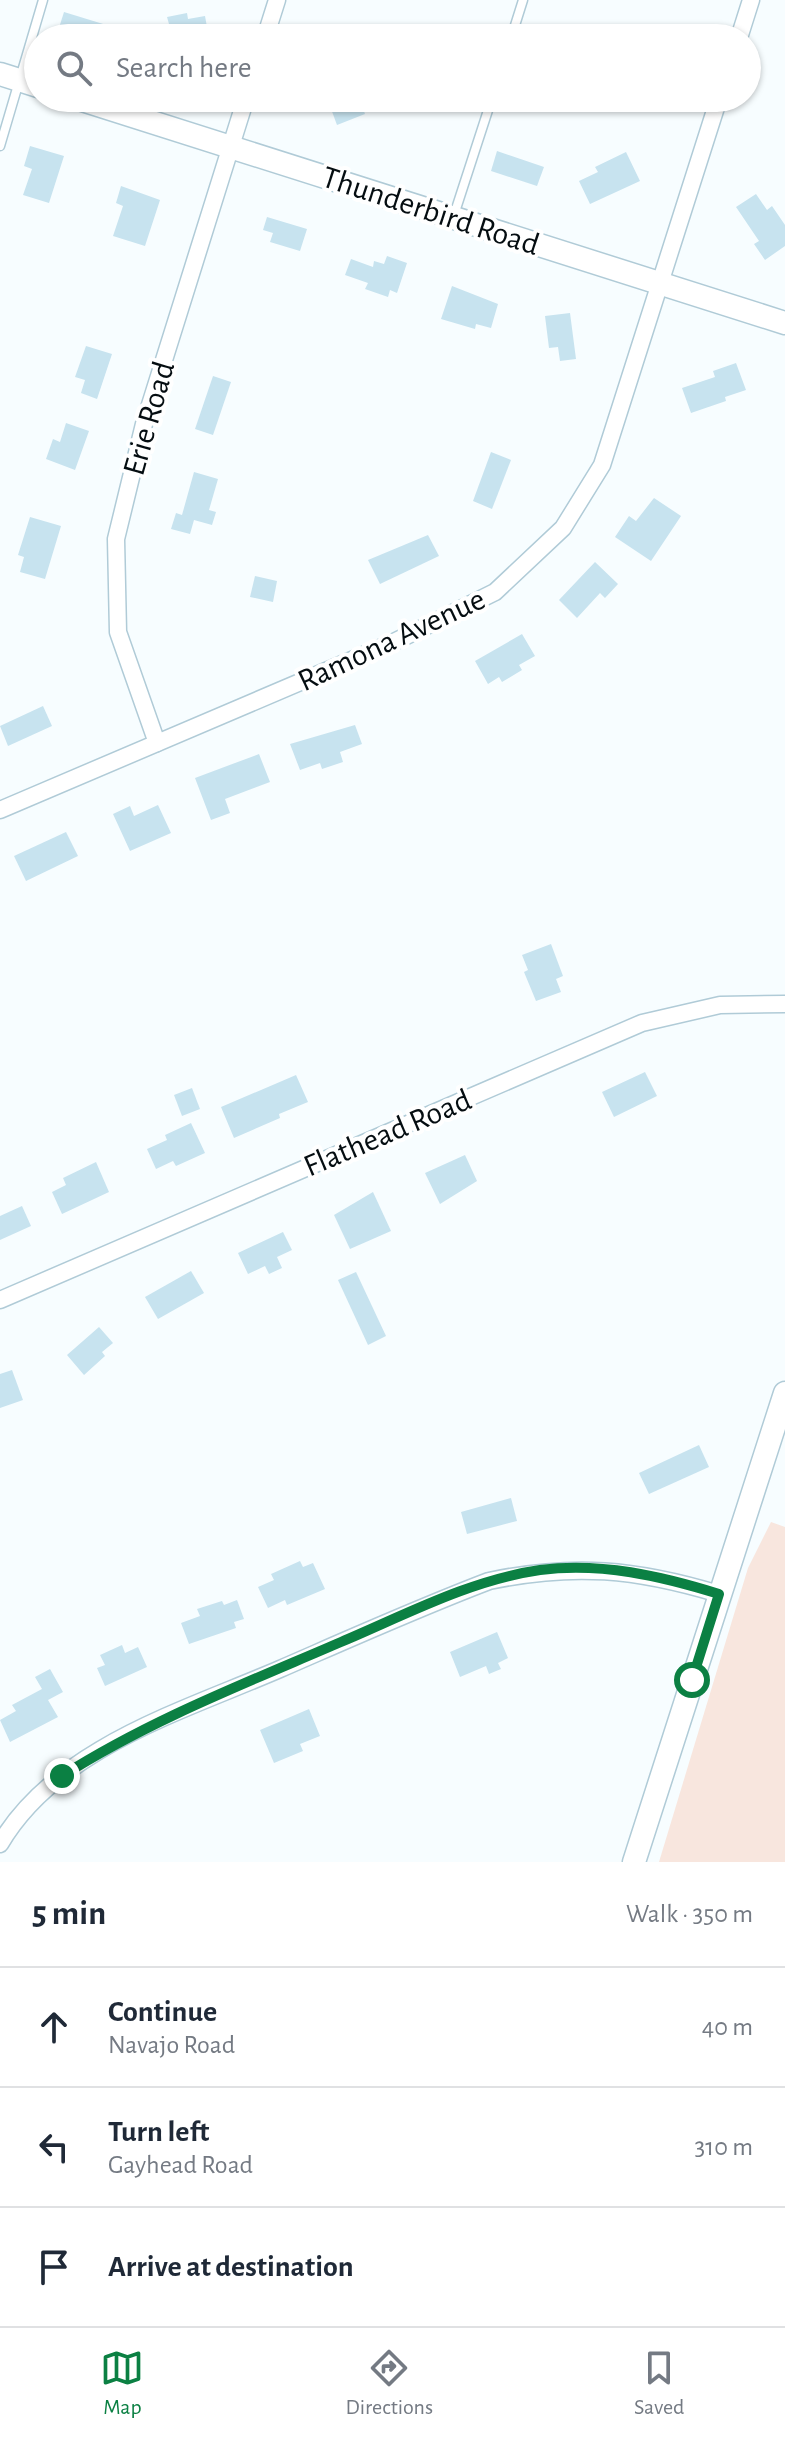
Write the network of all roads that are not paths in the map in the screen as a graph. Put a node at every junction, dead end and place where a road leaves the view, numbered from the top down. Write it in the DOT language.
graph roads {
  1 [pos="43,0"];
  2 [pos="277,0"];
  3 [pos="523,0"];
  4 [pos="751,0"];
  5 [pos="36,24"];
  6 [pos="269,24"];
  7 [pos="515,24"];
  8 [pos="743,24"];
  9 [pos="19,80"];
  10 [pos="120,112"];
  11 [pos="241,112"];
  12 [pos="487,112"];
  13 [pos="715,112"];
  14 [pos="0,146"];
  15 [pos="230,147"];
  16 [pos="453,218"];
  17 [pos="660,284"];
  18 [pos="785,323"];
  19 [pos="157,743"];
  20 [pos="0,810"];
  21 [pos="785,1004"];
  22 [pos="0,1300"];
  23 [pos="785,1393"];
  24 [pos="719,1594"];
  25 [pos="0,1844"];
  26 [pos="634,1862"];
  1 -- 5 [label="lane"];
  2 -- 6 [label="street"];
  3 -- 7 [label="lane"];
  4 -- 8 [label="street"];
  9 -- 14 [label="lane"];
  10 -- 15 [label="main road, Thunderbird Road"];
  11 -- 15 [label="street, Erie Road"];
  12 -- 16 [label="lane"];
  13 -- 17 [label="street, Ramona Avenue"];
  15 -- 16 [label="main road, Thunderbird Road"];
  15 -- 19 [label="street, Erie Road"];
  16 -- 17 [label="main road, Thunderbird Road"];
  17 -- 18 [label="main road, Thunderbird Road"];
  17 -- 19 [label="street, Ramona Avenue"];
  19 -- 20 [label="street, Ramona Avenue"];
  21 -- 22 [label="street, Flathead Road"];
  23 -- 24 [label="main road"];
  24 -- 25 [label="street"];
  24 -- 26 [label="main road"];
}
